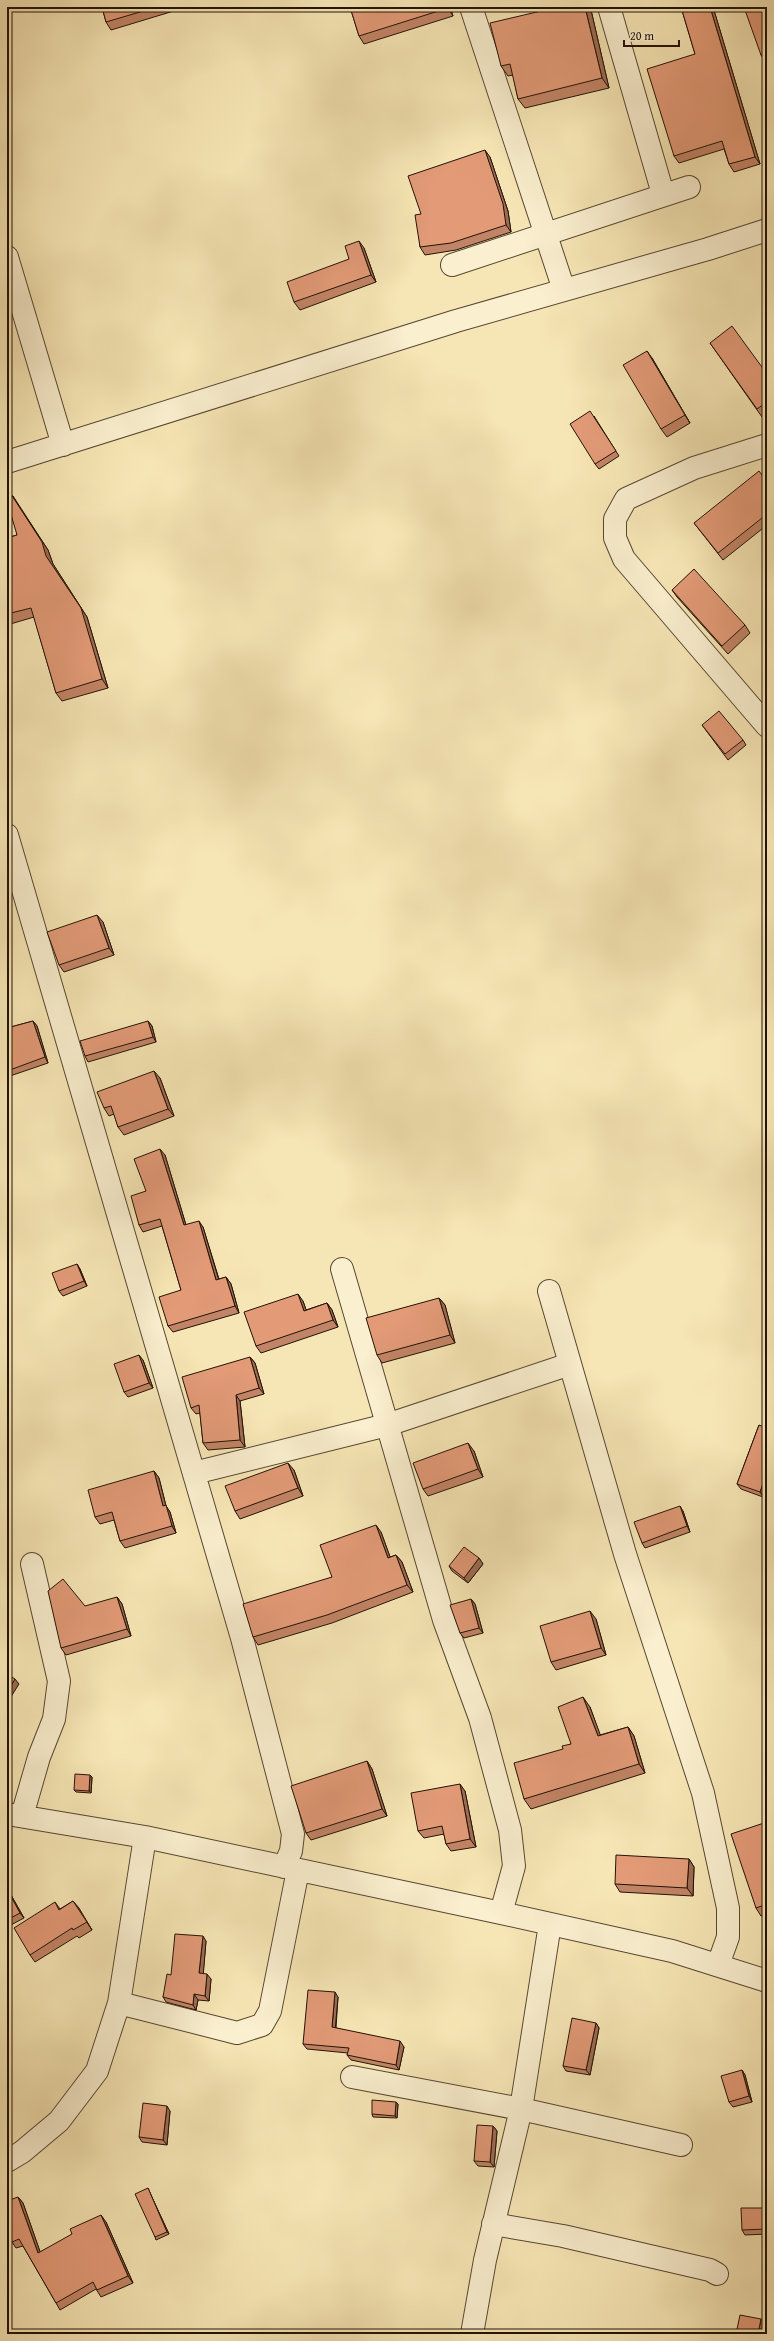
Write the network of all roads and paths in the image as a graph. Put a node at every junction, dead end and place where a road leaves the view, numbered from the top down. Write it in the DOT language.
graph roads {
  1 [pos="471,7"];
  2 [pos="609,7"];
  3 [pos="689,186"];
  4 [pos="663,194"];
  5 [pos="767,230"];
  6 [pos="545,235"];
  7 [pos="7,256"];
  8 [pos="452,265"];
  9 [pos="564,290"];
  10 [pos="63,445"];
  11 [pos="767,445"];
  12 [pos="7,462"];
  13 [pos="767,726"];
  14 [pos="7,835"];
  15 [pos="342,1268"];
  16 [pos="549,1292"];
  17 [pos="570,1364"];
  18 [pos="387,1426"];
  19 [pos="194,1473"];
  20 [pos="32,1564"];
  21 [pos="14,1815"];
  22 [pos="145,1837"];
  23 [pos="291,1868"];
  24 [pos="501,1913"];
  25 [pos="550,1924"];
  26 [pos="718,1965"];
  27 [pos="767,1980"];
  28 [pos="119,2003"];
  29 [pos="352,2077"];
  30 [pos="521,2109"];
  31 [pos="681,2145"];
  32 [pos="7,2161"];
  33 [pos="493,2224"];
  34 [pos="718,2274"];
  35 [pos="472,2334"];
  1 -- 6 [label="street"];
  2 -- 4 [label="street"];
  3 -- 4 [label="street"];
  4 -- 6 [label="street"];
  5 -- 9 [label="street"];
  6 -- 8 [label="street"];
  6 -- 9 [label="street"];
  7 -- 10 [label="street"];
  9 -- 10 [label="street"];
  10 -- 12 [label="street"];
  11 -- 13 [label="street"];
  14 -- 19 [label="street"];
  15 -- 18 [label="street"];
  16 -- 17 [label="street"];
  17 -- 18 [label="street"];
  17 -- 26 [label="street"];
  18 -- 19 [label="street"];
  18 -- 24 [label="street"];
  19 -- 23 [label="street"];
  20 -- 21 [label="street"];
  21 -- 22 [label="street"];
  22 -- 23 [label="street"];
  22 -- 28 [label="street"];
  23 -- 24 [label="street"];
  23 -- 28 [label="street"];
  24 -- 25 [label="street"];
  25 -- 26 [label="street"];
  25 -- 30 [label="street"];
  26 -- 27 [label="street"];
  28 -- 32 [label="street"];
  29 -- 30 [label="street"];
  30 -- 31 [label="street"];
  30 -- 33 [label="street"];
  33 -- 34 [label="street"];
  33 -- 35 [label="street"];
}
